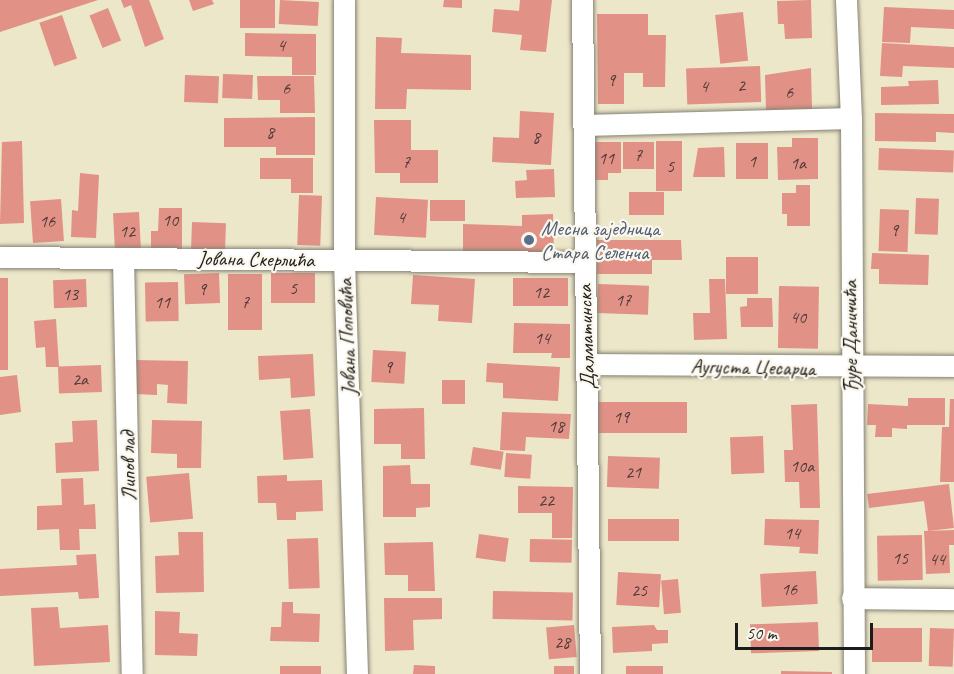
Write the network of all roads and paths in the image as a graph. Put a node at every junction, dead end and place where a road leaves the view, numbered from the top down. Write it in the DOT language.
graph roads {
  1 [pos="344,0"];
  2 [pos="582,0"];
  3 [pos="846,0"];
  4 [pos="851,118"];
  5 [pos="585,125"];
  6 [pos="0,257"];
  7 [pos="123,258"];
  8 [pos="344,260"];
  9 [pos="583,262"];
  10 [pos="589,364"];
  11 [pos="954,366"];
  12 [pos="849,368"];
  13 [pos="852,598"];
  14 [pos="954,599"];
  15 [pos="132,674"];
  16 [pos="357,674"];
  17 [pos="590,674"];
  18 [pos="854,674"];
  1 -- 8 [label="street, Јована Поповића"];
  2 -- 5 [label="street, Далматинска"];
  3 -- 4 [label="street, Ђуре Даничића"];
  4 -- 5 [label="street"];
  4 -- 12 [label="street, Ђуре Даничића"];
  5 -- 9 [label="street, Далматинска"];
  6 -- 7 [label="street, Јована Скерлића"];
  7 -- 8 [label="street, Јована Скерлића"];
  7 -- 15 [label="street, Липов лад"];
  8 -- 9 [label="street, Јована Скерлића"];
  8 -- 16 [label="street, Јована Поповића"];
  9 -- 10 [label="street, Далматинска"];
  10 -- 12 [label="street, Аугуста Цесарца"];
  10 -- 17 [label="street, Далматинска"];
  11 -- 12 [label="street, Аугуста Цесарца"];
  12 -- 13 [label="street, Ђуре Даничића"];
  13 -- 14 [label="street"];
  13 -- 18 [label="street, Ђуре Даничића"];
}
